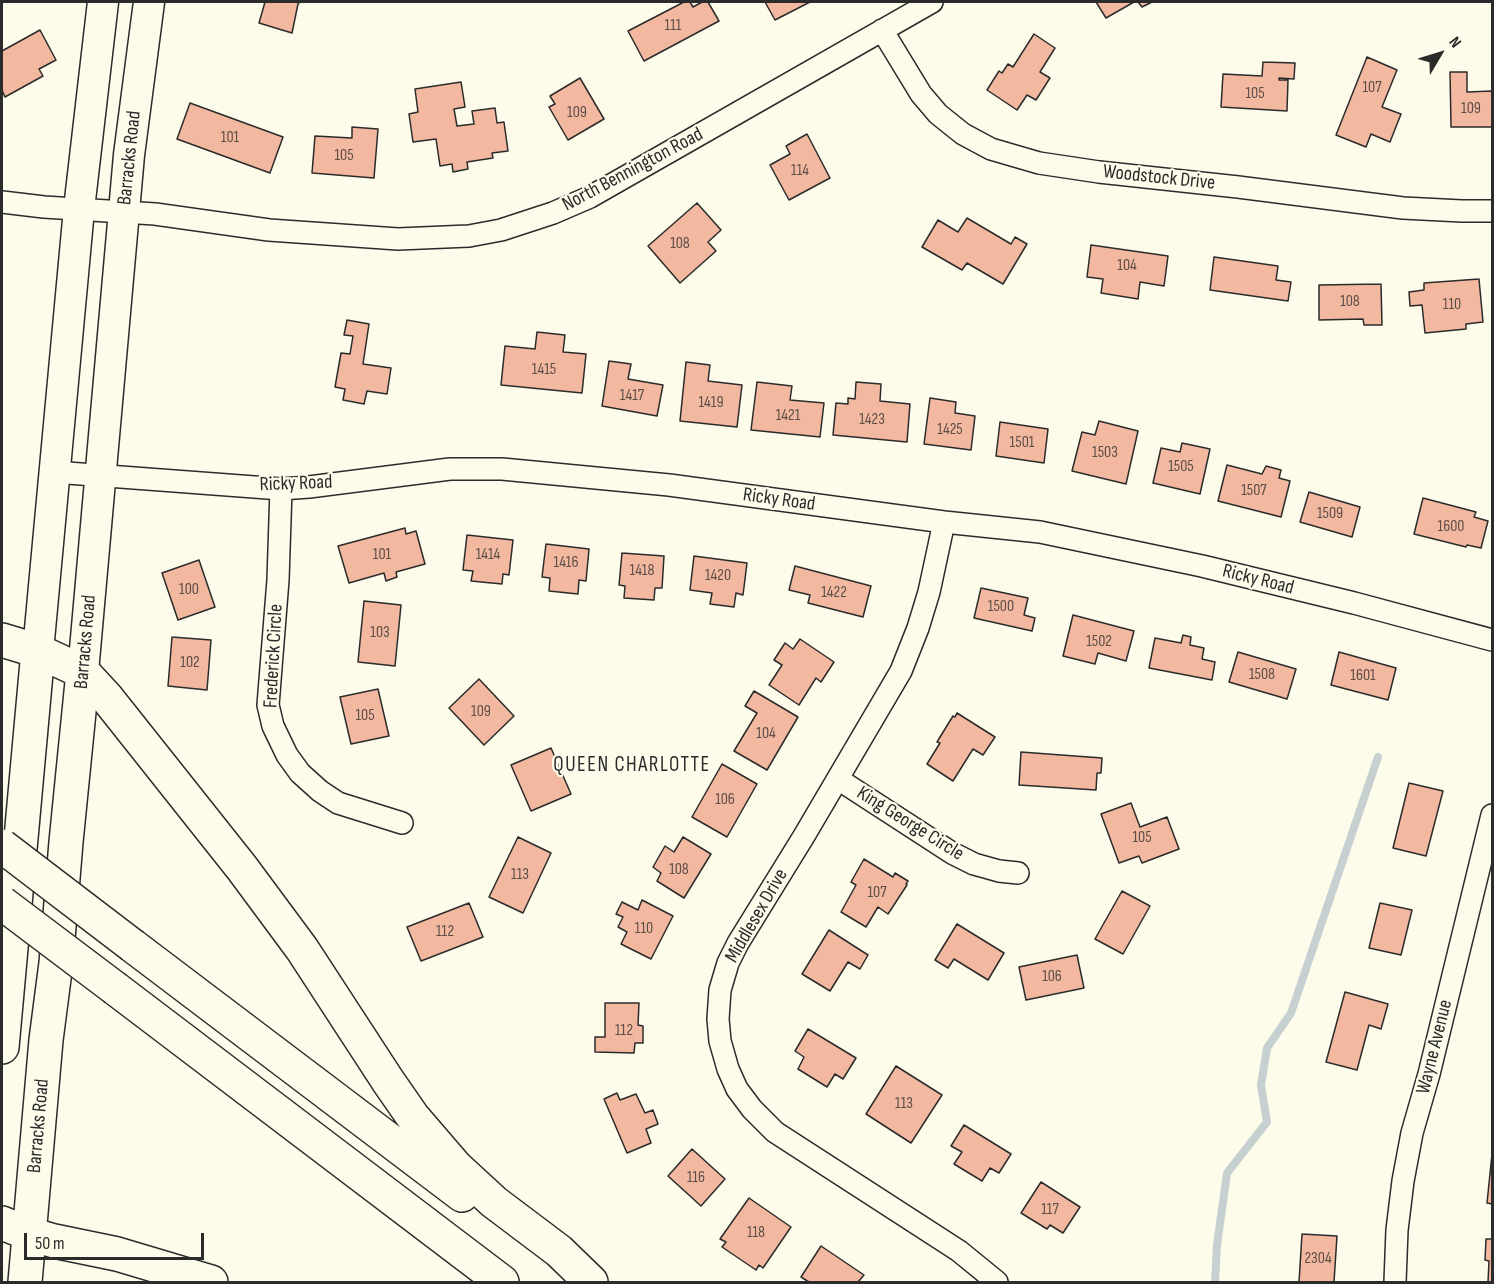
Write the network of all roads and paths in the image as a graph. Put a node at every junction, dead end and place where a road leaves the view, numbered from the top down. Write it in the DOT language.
graph roads {
  1 [pos="103,2"];
  2 [pos="149,2"];
  3 [pos="932,2"];
  4 [pos="882,30"];
  5 [pos="2,202"];
  6 [pos="79,209"];
  7 [pos="1492,211"];
  8 [pos="124,212"];
  9 [pos="54,472"];
  10 [pos="101,475"];
  11 [pos="281,489"];
  12 [pos="944,522"];
  13 [pos="2,640"];
  14 [pos="1492,640"];
  15 [pos="38,651"];
  16 [pos="83,672"];
  17 [pos="838,779"];
  18 [pos="1492,815"];
  19 [pos="402,823"];
  20 [pos="2,846"];
  21 [pos="1018,873"];
  22 [pos="9,893"];
  23 [pos="2,1047"];
  24 [pos="16,1229"];
  25 [pos="25,1282"];
  26 [pos="211,1282"];
  27 [pos="502,1282"];
  28 [pos="579,1282"];
  29 [pos="591,1282"];
  30 [pos="998,1282"];
  31 [pos="1395,1282"];
  1 -- 6 [label="main road"];
  2 -- 8 [label="main road, Barracks Road"];
  3 -- 4 [label="street, North Bennington Road"];
  4 -- 7 [label="street, Woodstock Drive"];
  4 -- 8 [label="street, North Bennington Road"];
  5 -- 6 [label="street, North Bennington Road"];
  6 -- 8 [label="street, North Bennington Road"];
  6 -- 9 [label="main road"];
  8 -- 10 [label="main road, Barracks Road"];
  9 -- 10 [label="street, Ricky Road"];
  9 -- 15 [label="main road"];
  10 -- 11 [label="street, Ricky Road"];
  10 -- 16 [label="main road, Barracks Road"];
  11 -- 12 [label="street, Ricky Road"];
  11 -- 19 [label="street, Frederick Circle"];
  12 -- 14 [label="street, Ricky Road"];
  12 -- 17 [label="street, Middlesex Drive"];
  13 -- 15 [label="main road"];
  15 -- 16 [label="main road"];
  15 -- 22 [label="main road"];
  16 -- 24 [label="main road, Barracks Road"];
  16 -- 29 [label="main road"];
  17 -- 21 [label="street, King George Circle"];
  17 -- 30 [label="street, Middlesex Drive"];
  18 -- 31 [label="street, Wayne Avenue"];
  20 -- 28 [label="main road, bridge"];
  22 -- 23 [label="main road"];
  22 -- 27 [label="main road, bridge"];
  24 -- 25 [label="main road, Barracks Road"];
  24 -- 26 [label="main road"];
}
